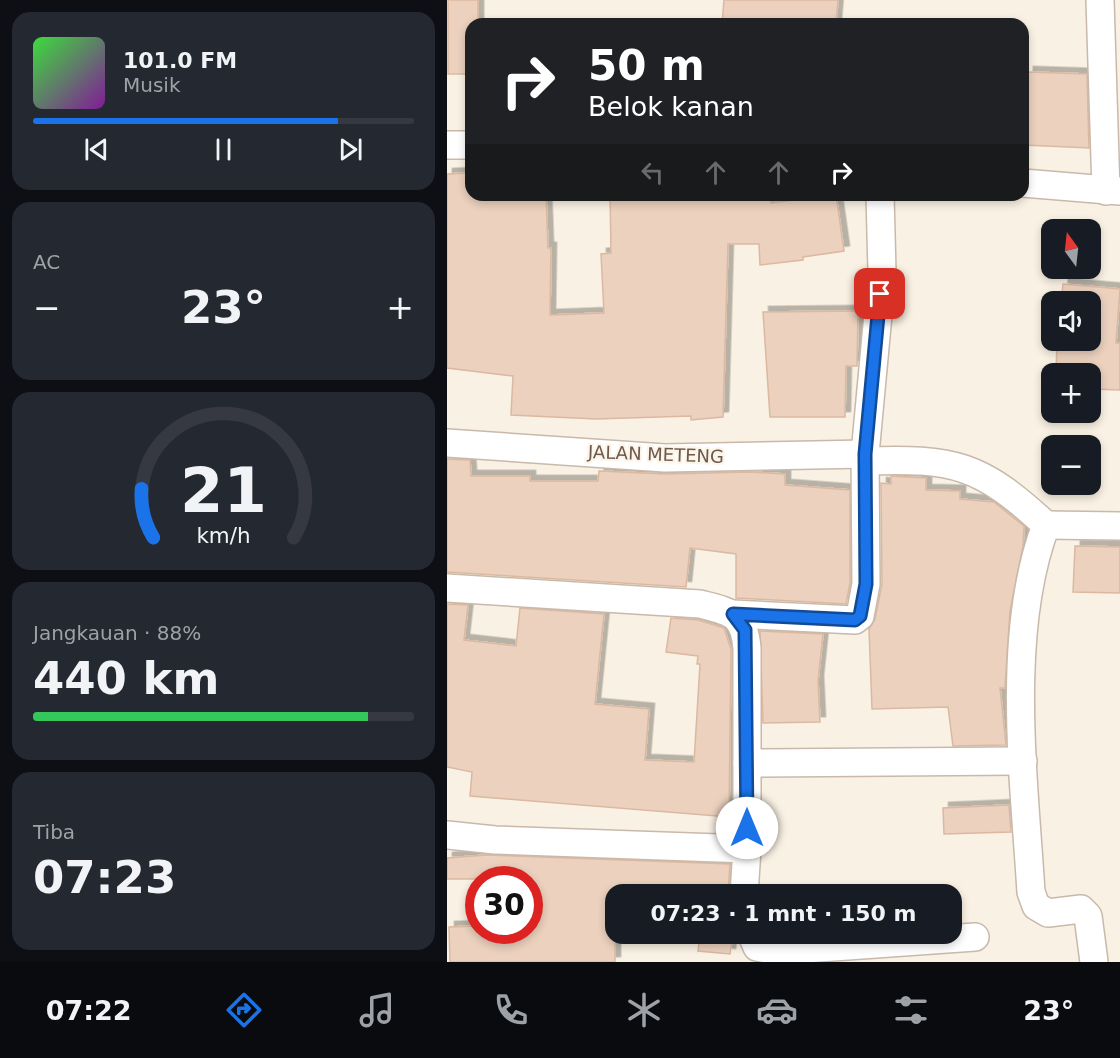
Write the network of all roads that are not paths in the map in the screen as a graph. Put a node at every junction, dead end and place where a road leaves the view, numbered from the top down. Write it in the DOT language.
graph roads {
  1 [pos="1100,0"];
  2 [pos="447,145"];
  3 [pos="465,145"];
  4 [pos="1029,184"];
  5 [pos="1113,191"];
  6 [pos="880,201"];
  7 [pos="447,443"];
  8 [pos="865,457"];
  9 [pos="1046,525"];
  10 [pos="1120,526"];
  11 [pos="447,588"];
  12 [pos="733,614"];
  13 [pos="1023,761"];
  14 [pos="747,763"];
  15 [pos="447,835"];
  16 [pos="747,849"];
  17 [pos="745,884"];
  18 [pos="975,937"];
  19 [pos="755,947"];
  20 [pos="1094,962"];
  1 -- 5 [label="street"];
  2 -- 3 [label="street"];
  4 -- 5 [label="street"];
  6 -- 8 [label="street"];
  7 -- 8 [label="street, JALAN METENG"];
  8 -- 9 [label="street, JALAN METENG"];
  8 -- 12 [label="street"];
  9 -- 10 [label="street"];
  9 -- 13 [label="street"];
  11 -- 12 [label="street"];
  12 -- 14 [label="street"];
  13 -- 14 [label="street"];
  13 -- 20 [label="street"];
  14 -- 16 [label="street"];
  15 -- 16 [label="street"];
  16 -- 17 [label="street"];
  18 -- 19 [label="street"];
}
